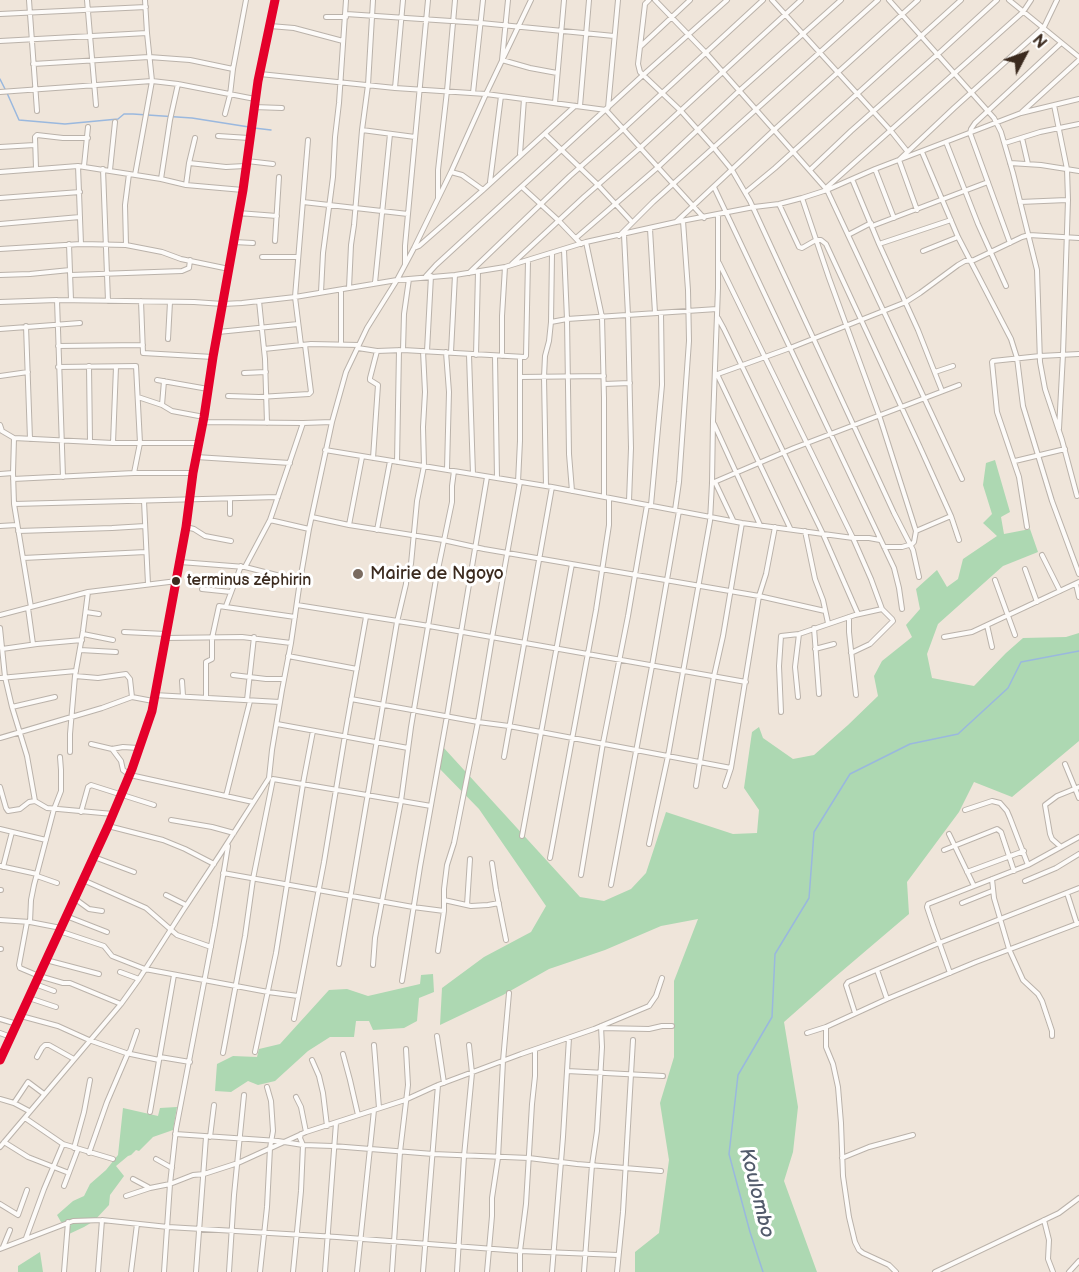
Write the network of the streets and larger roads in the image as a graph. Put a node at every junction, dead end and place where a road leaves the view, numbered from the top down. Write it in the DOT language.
graph roads {
  1 [pos="29,0"];
  2 [pos="87,0"];
  3 [pos="145,0"];
  4 [pos="246,0"];
  5 [pos="275,0"];
  6 [pos="346,0"];
  7 [pos="374,0"];
  8 [pos="403,0"];
  9 [pos="428,0"];
  10 [pos="455,0"];
  11 [pos="483,0"];
  12 [pos="508,0"];
  13 [pos="531,0"];
  14 [pos="564,0"];
  15 [pos="589,0"];
  16 [pos="618,0"];
  17 [pos="649,0"];
  18 [pos="656,0"];
  19 [pos="690,0"];
  20 [pos="727,0"];
  21 [pos="763,0"];
  22 [pos="772,0"];
  23 [pos="801,0"];
  24 [pos="841,0"];
  25 [pos="878,0"];
  26 [pos="889,0"];
  27 [pos="918,0"];
  28 [pos="961,0"];
  29 [pos="997,0"];
  30 [pos="1009,0"];
  31 [pos="1030,0"];
  32 [pos="1057,0"];
  33 [pos="146,7"];
  34 [pos="88,9"];
  35 [pos="1023,12"];
  36 [pos="30,13"];
  37 [pos="0,14"];
  38 [pos="786,14"];
  39 [pos="346,15"];
  40 [pos="902,15"];
  41 [pos="372,16"];
  42 [pos="326,17"];
  43 [pos="402,17"];
  44 [pos="671,17"];
  45 [pos="427,20"];
  46 [pos="453,21"];
  47 [pos="481,23"];
  48 [pos="505,25"];
  49 [pos="270,26"];
  50 [pos="519,27"];
  51 [pos="1042,28"];
  52 [pos="561,31"];
  53 [pos="147,33"];
  54 [pos="586,33"];
  55 [pos="90,35"];
  56 [pos="688,35"];
  57 [pos="803,35"];
  58 [pos="921,35"];
  59 [pos="614,36"];
  60 [pos="32,39"];
  61 [pos="0,41"];
  62 [pos="343,41"];
  63 [pos="1061,43"];
  64 [pos="639,49"];
  65 [pos="706,53"];
  66 [pos="819,53"];
  67 [pos="938,54"];
  68 [pos="149,57"];
  69 [pos="1079,58"];
  70 [pos="502,60"];
  71 [pos="92,61"];
  72 [pos="33,64"];
  73 [pos="233,69"];
  74 [pos="557,72"];
  75 [pos="723,72"];
  76 [pos="838,73"];
  77 [pos="954,73"];
  78 [pos="260,74"];
  79 [pos="642,76"];
  80 [pos="152,81"];
  81 [pos="340,82"];
  82 [pos="178,84"];
  83 [pos="368,85"];
  84 [pos="94,86"];
  85 [pos="395,88"];
  86 [pos="421,89"];
  87 [pos="35,90"];
  88 [pos="739,91"];
  89 [pos="0,92"];
  90 [pos="447,92"];
  91 [pos="971,92"];
  92 [pos="473,93"];
  93 [pos="662,93"];
  94 [pos="486,94"];
  95 [pos="857,94"];
  96 [pos="230,95"];
  97 [pos="501,96"];
  98 [pos="255,99"];
  99 [pos="524,99"];
  100 [pos="1079,99"];
  101 [pos="555,103"];
  102 [pos="96,105"];
  103 [pos="1054,105"];
  104 [pos="578,106"];
  105 [pos="254,108"];
  106 [pos="282,108"];
  107 [pos="607,109"];
  108 [pos="756,110"];
  109 [pos="37,111"];
  110 [pos="681,111"];
  111 [pos="988,111"];
  112 [pos="873,112"];
  113 [pos="1021,113"];
  114 [pos="225,114"];
  115 [pos="997,122"];
  116 [pos="116,123"];
  117 [pos="1079,124"];
  118 [pos="88,127"];
  119 [pos="1058,128"];
  120 [pos="362,130"];
  121 [pos="622,130"];
  122 [pos="698,130"];
  123 [pos="774,130"];
  124 [pos="891,130"];
  125 [pos="970,133"];
  126 [pos="390,134"];
  127 [pos="545,134"];
  128 [pos="218,136"];
  129 [pos="415,137"];
  130 [pos="88,138"];
  131 [pos="195,138"];
  132 [pos="249,138"];
  133 [pos="1022,138"];
  134 [pos="308,140"];
  135 [pos="946,142"];
  136 [pos="1005,143"];
  137 [pos="35,145"];
  138 [pos="0,147"];
  139 [pos="640,148"];
  140 [pos="714,148"];
  141 [pos="562,150"];
  142 [pos="793,151"];
  143 [pos="907,151"];
  144 [pos="922,152"];
  145 [pos="520,155"];
  146 [pos="912,156"];
  147 [pos="899,160"];
  148 [pos="247,161"];
  149 [pos="189,163"];
  150 [pos="1010,163"];
  151 [pos="273,164"];
  152 [pos="1028,164"];
  153 [pos="81,166"];
  154 [pos="245,166"];
  155 [pos="580,167"];
  156 [pos="36,168"];
  157 [pos="657,168"];
  158 [pos="103,169"];
  159 [pos="875,169"];
  160 [pos="1067,169"];
  161 [pos="110,170"];
  162 [pos="732,170"];
  163 [pos="810,170"];
  164 [pos="1079,171"];
  165 [pos="0,172"];
  166 [pos="452,172"];
  167 [pos="129,174"];
  168 [pos="135,175"];
  169 [pos="279,177"];
  170 [pos="161,179"];
  171 [pos="852,179"];
  172 [pos="988,182"];
  173 [pos="490,183"];
  174 [pos="186,185"];
  175 [pos="598,185"];
  176 [pos="673,185"];
  177 [pos="522,187"];
  178 [pos="714,187"];
  179 [pos="826,189"];
  180 [pos="243,190"];
  181 [pos="483,190"];
  182 [pos="965,191"];
  183 [pos="80,192"];
  184 [pos="746,192"];
  185 [pos="0,198"];
  186 [pos="438,198"];
  187 [pos="802,198"];
  188 [pos="942,200"];
  189 [pos="1068,200"];
  190 [pos="303,202"];
  191 [pos="1020,202"];
  192 [pos="540,204"];
  193 [pos="616,204"];
  194 [pos="779,204"];
  195 [pos="330,206"];
  196 [pos="693,206"];
  197 [pos="754,207"];
  198 [pos="356,210"];
  199 [pos="918,210"];
  200 [pos="382,212"];
  201 [pos="238,213"];
  202 [pos="728,213"];
  203 [pos="408,214"];
  204 [pos="718,215"];
  205 [pos="277,216"];
  206 [pos="80,217"];
  207 [pos="704,218"];
  208 [pos="894,218"];
  209 [pos="951,220"];
  210 [pos="559,221"];
  211 [pos="683,221"];
  212 [pos="632,222"];
  213 [pos="676,222"];
  214 [pos="0,224"];
  215 [pos="872,225"];
  216 [pos="650,229"];
  217 [pos="621,235"];
  218 [pos="848,235"];
  219 [pos="1029,235"];
  220 [pos="958,237"];
  221 [pos="1067,237"];
  222 [pos="576,238"];
  223 [pos="1079,238"];
  224 [pos="816,240"];
  225 [pos="275,241"];
  226 [pos="234,242"];
  227 [pos="586,242"];
  228 [pos="253,243"];
  229 [pos="1010,243"];
  230 [pos="69,244"];
  231 [pos="81,244"];
  232 [pos="106,244"];
  233 [pos="581,244"];
  234 [pos="879,244"];
  235 [pos="126,245"];
  236 [pos="414,248"];
  237 [pos="0,249"];
  238 [pos="564,250"];
  239 [pos="923,251"];
  240 [pos="552,253"];
  241 [pos="991,253"];
  242 [pos="261,257"];
  243 [pos="298,257"];
  244 [pos="190,260"];
  245 [pos="528,261"];
  246 [pos="970,261"];
  247 [pos="719,262"];
  248 [pos="405,264"];
  249 [pos="511,265"];
  250 [pos="504,267"];
  251 [pos="229,268"];
  252 [pos="478,272"];
  253 [pos="70,273"];
  254 [pos="469,273"];
  255 [pos="108,274"];
  256 [pos="0,275"];
  257 [pos="454,275"];
  258 [pos="431,276"];
  259 [pos="425,277"];
  260 [pos="409,279"];
  261 [pos="397,280"];
  262 [pos="375,284"];
  263 [pos="1006,286"];
  264 [pos="349,288"];
  265 [pos="341,290"];
  266 [pos="321,292"];
  267 [pos="295,297"];
  268 [pos="57,300"];
  269 [pos="71,300"];
  270 [pos="108,301"];
  271 [pos="141,301"];
  272 [pos="259,301"];
  273 [pos="0,302"];
  274 [pos="170,302"];
  275 [pos="906,302"];
  276 [pos="223,304"];
  277 [pos="718,309"];
  278 [pos="689,311"];
  279 [pos="884,311"];
  280 [pos="655,313"];
  281 [pos="661,313"];
  282 [pos="628,315"];
  283 [pos="602,317"];
  284 [pos="717,318"];
  285 [pos="567,319"];
  286 [pos="861,321"];
  287 [pos="80,322"];
  288 [pos="551,322"];
  289 [pos="57,324"];
  290 [pos="298,324"];
  291 [pos="846,326"];
  292 [pos="26,327"];
  293 [pos="262,327"];
  294 [pos="0,329"];
  295 [pos="218,332"];
  296 [pos="168,339"];
  297 [pos="814,339"];
  298 [pos="341,344"];
  299 [pos="143,345"];
  300 [pos="303,345"];
  301 [pos="58,346"];
  302 [pos="359,346"];
  303 [pos="790,348"];
  304 [pos="264,349"];
  305 [pos="401,350"];
  306 [pos="377,351"];
  307 [pos="425,351"];
  308 [pos="449,352"];
  309 [pos="1063,354"];
  310 [pos="1079,354"];
  311 [pos="469,355"];
  312 [pos="476,355"];
  313 [pos="495,356"];
  314 [pos="502,356"];
  315 [pos="1040,356"];
  316 [pos="213,357"];
  317 [pos="520,357"];
  318 [pos="765,357"];
  319 [pos="1017,358"];
  320 [pos="742,365"];
  321 [pos="89,366"];
  322 [pos="953,366"];
  323 [pos="58,367"];
  324 [pos="116,367"];
  325 [pos="28,372"];
  326 [pos="266,372"];
  327 [pos="935,372"];
  328 [pos="244,373"];
  329 [pos="716,374"];
  330 [pos="0,376"];
  331 [pos="567,376"];
  332 [pos="604,376"];
  333 [pos="520,377"];
  334 [pos="544,377"];
  335 [pos="157,380"];
  336 [pos="164,381"];
  337 [pos="630,383"];
  338 [pos="604,384"];
  339 [pos="959,385"];
  340 [pos="208,389"];
  341 [pos="942,392"];
  342 [pos="228,396"];
  343 [pos="138,397"];
  344 [pos="267,397"];
  345 [pos="925,398"];
  346 [pos="162,405"];
  347 [pos="902,407"];
  348 [pos="879,416"];
  349 [pos="204,420"];
  350 [pos="712,421"];
  351 [pos="332,422"];
  352 [pos="267,423"];
  353 [pos="303,423"];
  354 [pos="0,425"];
  355 [pos="854,425"];
  356 [pos="1059,430"];
  357 [pos="831,435"];
  358 [pos="14,438"];
  359 [pos="30,439"];
  360 [pos="61,440"];
  361 [pos="90,441"];
  362 [pos="113,443"];
  363 [pos="140,443"];
  364 [pos="199,443"];
  365 [pos="806,443"];
  366 [pos="1065,449"];
  367 [pos="325,450"];
  368 [pos="784,453"];
  369 [pos="1038,456"];
  370 [pos="196,457"];
  371 [pos="362,457"];
  372 [pos="373,458"];
  373 [pos="390,461"];
  374 [pos="1015,461"];
  375 [pos="397,462"];
  376 [pos="290,463"];
  377 [pos="759,463"];
  378 [pos="424,466"];
  379 [pos="447,470"];
  380 [pos="454,471"];
  381 [pos="13,473"];
  382 [pos="134,473"];
  383 [pos="193,473"];
  384 [pos="737,473"];
  385 [pos="0,474"];
  386 [pos="473,474"];
  387 [pos="63,477"];
  388 [pos="487,477"];
  389 [pos="497,478"];
  390 [pos="13,479"];
  391 [pos="962,479"];
  392 [pos="519,482"];
  393 [pos="713,483"];
  394 [pos="546,486"];
  395 [pos="552,487"];
  396 [pos="573,491"];
  397 [pos="1077,496"];
  398 [pos="278,497"];
  399 [pos="607,497"];
  400 [pos="190,499"];
  401 [pos="230,499"];
  402 [pos="144,501"];
  403 [pos="628,501"];
  404 [pos="14,504"];
  405 [pos="649,505"];
  406 [pos="677,511"];
  407 [pos="230,514"];
  408 [pos="951,516"];
  409 [pos="312,517"];
  410 [pos="710,517"];
  411 [pos="270,520"];
  412 [pos="733,521"];
  413 [pos="742,523"];
  414 [pos="18,525"];
  415 [pos="349,525"];
  416 [pos="760,525"];
  417 [pos="0,526"];
  418 [pos="145,526"];
  419 [pos="186,527"];
  420 [pos="775,527"];
  421 [pos="1027,527"];
  422 [pos="309,529"];
  423 [pos="790,529"];
  424 [pos="377,530"];
  425 [pos="18,531"];
  426 [pos="805,531"];
  427 [pos="916,531"];
  428 [pos="823,534"];
  429 [pos="413,536"];
  430 [pos="853,538"];
  431 [pos="444,540"];
  432 [pos="880,540"];
  433 [pos="959,540"];
  434 [pos="231,541"];
  435 [pos="910,545"];
  436 [pos="475,547"];
  437 [pos="884,547"];
  438 [pos="146,552"];
  439 [pos="507,553"];
  440 [pos="1042,555"];
  441 [pos="23,558"];
  442 [pos="538,558"];
  443 [pos="180,562"];
  444 [pos="572,564"];
  445 [pos="243,567"];
  446 [pos="602,569"];
  447 [pos="1025,569"];
  448 [pos="635,574"];
  449 [pos="1079,574"];
  450 [pos="920,577"];
  451 [pos="666,580"];
  452 [pos="995,580"];
  453 [pos="177,581"];
  454 [pos="300,581"];
  455 [pos="1078,583"];
  456 [pos="148,584"];
  457 [pos="699,585"];
  458 [pos="202,589"];
  459 [pos="731,591"];
  460 [pos="1060,591"];
  461 [pos="88,592"];
  462 [pos="232,592"];
  463 [pos="759,596"];
  464 [pos="1079,597"];
  465 [pos="1037,602"];
  466 [pos="297,605"];
  467 [pos="226,606"];
  468 [pos="29,607"];
  469 [pos="882,609"];
  470 [pos="902,609"];
  471 [pos="825,611"];
  472 [pos="86,612"];
  473 [pos="99,614"];
  474 [pos="858,614"];
  475 [pos="0,615"];
  476 [pos="1007,616"];
  477 [pos="295,617"];
  478 [pos="366,617"];
  479 [pos="849,617"];
  480 [pos="397,622"];
  481 [pos="828,623"];
  482 [pos="987,625"];
  483 [pos="429,626"];
  484 [pos="0,628"];
  485 [pos="814,628"];
  486 [pos="124,632"];
  487 [pos="461,632"];
  488 [pos="83,634"];
  489 [pos="799,634"];
  490 [pos="1015,635"];
  491 [pos="166,636"];
  492 [pos="254,637"];
  493 [pos="944,637"];
  494 [pos="212,638"];
  495 [pos="492,638"];
  496 [pos="82,640"];
  497 [pos="113,640"];
  498 [pos="291,643"];
  499 [pos="524,644"];
  500 [pos="834,644"];
  501 [pos="33,645"];
  502 [pos="992,648"];
  503 [pos="2,649"];
  504 [pos="556,649"];
  505 [pos="815,649"];
  506 [pos="80,650"];
  507 [pos="116,652"];
  508 [pos="851,653"];
  509 [pos="588,655"];
  510 [pos="288,657"];
  511 [pos="619,660"];
  512 [pos="652,666"];
  513 [pos="357,669"];
  514 [pos="683,671"];
  515 [pos="76,673"];
  516 [pos="233,675"];
  517 [pos="714,676"];
  518 [pos="249,677"];
  519 [pos="2,678"];
  520 [pos="284,679"];
  521 [pos="182,681"];
  522 [pos="746,682"];
  523 [pos="819,694"];
  524 [pos="154,695"];
  525 [pos="856,695"];
  526 [pos="183,696"];
  527 [pos="55,697"];
  528 [pos="132,698"];
  529 [pos="206,698"];
  530 [pos="798,698"];
  531 [pos="351,699"];
  532 [pos="249,700"];
  533 [pos="153,701"];
  534 [pos="280,702"];
  535 [pos="384,704"];
  536 [pos="12,707"];
  537 [pos="414,710"];
  538 [pos="781,712"];
  539 [pos="447,716"];
  540 [pos="71,717"];
  541 [pos="478,722"];
  542 [pos="277,724"];
  543 [pos="509,726"];
  544 [pos="313,731"];
  545 [pos="19,732"];
  546 [pos="541,732"];
  547 [pos="344,736"];
  548 [pos="0,738"];
  549 [pos="573,738"];
  550 [pos="376,741"];
  551 [pos="91,744"];
  552 [pos="603,744"];
  553 [pos="138,748"];
  554 [pos="408,748"];
  555 [pos="111,749"];
  556 [pos="636,750"];
  557 [pos="70,752"];
  558 [pos="60,756"];
  559 [pos="668,756"];
  560 [pos="504,757"];
  561 [pos="700,762"];
  562 [pos="1065,764"];
  563 [pos="731,768"];
  564 [pos="130,775"];
  565 [pos="271,778"];
  566 [pos="303,784"];
  567 [pos="696,786"];
  568 [pos="725,786"];
  569 [pos="0,787"];
  570 [pos="1077,788"];
  571 [pos="336,790"];
  572 [pos="121,795"];
  573 [pos="367,795"];
  574 [pos="226,796"];
  575 [pos="1,797"];
  576 [pos="1079,798"];
  577 [pos="34,801"];
  578 [pos="401,801"];
  579 [pos="253,802"];
  580 [pos="154,805"];
  581 [pos="431,806"];
  582 [pos="54,809"];
  583 [pos="965,810"];
  584 [pos="81,812"];
  585 [pos="113,814"];
  586 [pos="171,820"];
  587 [pos="108,826"];
  588 [pos="0,829"];
  589 [pos="12,831"];
  590 [pos="234,833"];
  591 [pos="949,834"];
  592 [pos="522,836"];
  593 [pos="1079,837"];
  594 [pos="46,840"];
  595 [pos="228,843"];
  596 [pos="649,844"];
  597 [pos="955,846"];
  598 [pos="1060,847"];
  599 [pos="944,850"];
  600 [pos="1024,851"];
  601 [pos="1079,854"];
  602 [pos="1009,856"];
  603 [pos="94,857"];
  604 [pos="550,858"];
  605 [pos="470,859"];
  606 [pos="492,863"];
  607 [pos="214,864"];
  608 [pos="1028,865"];
  609 [pos="1,866"];
  610 [pos="1014,871"];
  611 [pos="135,872"];
  612 [pos="967,872"];
  613 [pos="223,873"];
  614 [pos="37,875"];
  615 [pos="581,875"];
  616 [pos="253,879"];
  617 [pos="992,879"];
  618 [pos="83,880"];
  619 [pos="1025,881"];
  620 [pos="57,883"];
  621 [pos="287,885"];
  622 [pos="611,885"];
  623 [pos="974,886"];
  624 [pos="1079,888"];
  625 [pos="318,890"];
  626 [pos="992,891"];
  627 [pos="1067,892"];
  628 [pos="166,896"];
  629 [pos="351,896"];
  630 [pos="74,898"];
  631 [pos="444,900"];
  632 [pos="382,901"];
  633 [pos="499,903"];
  634 [pos="962,903"];
  635 [pos="186,905"];
  636 [pos="467,905"];
  637 [pos="413,907"];
  638 [pos="444,910"];
  639 [pos="102,911"];
  640 [pos="66,916"];
  641 [pos="1000,919"];
  642 [pos="0,920"];
  643 [pos="28,922"];
  644 [pos="1078,924"];
  645 [pos="60,930"];
  646 [pos="170,930"];
  647 [pos="107,932"];
  648 [pos="506,940"];
  649 [pos="939,943"];
  650 [pos="211,947"];
  651 [pos="1010,949"];
  652 [pos="438,951"];
  653 [pos="46,960"];
  654 [pos="339,964"];
  655 [pos="373,965"];
  656 [pos="145,969"];
  657 [pos="877,970"];
  658 [pos="120,972"];
  659 [pos="950,973"];
  660 [pos="99,974"];
  661 [pos="174,975"];
  662 [pos="39,976"];
  663 [pos="662,978"];
  664 [pos="139,979"];
  665 [pos="204,980"];
  666 [pos="402,981"];
  667 [pos="35,984"];
  668 [pos="236,986"];
  669 [pos="54,991"];
  670 [pos="268,992"];
  671 [pos="509,993"];
  672 [pos="298,996"];
  673 [pos="29,998"];
  674 [pos="887,999"];
  675 [pos="121,1004"];
  676 [pos="56,1007"];
  677 [pos="855,1013"];
  678 [pos="21,1016"];
  679 [pos="0,1019"];
  680 [pos="294,1019"];
  681 [pos="17,1024"];
  682 [pos="672,1026"];
  683 [pos="601,1027"];
  684 [pos="826,1027"];
  685 [pos="137,1031"];
  686 [pos="0,1033"];
  687 [pos="807,1033"];
  688 [pos="437,1036"];
  689 [pos="1052,1036"];
  690 [pos="11,1037"];
  691 [pos="569,1038"];
  692 [pos="90,1040"];
  693 [pos="633,1040"];
  694 [pos="374,1045"];
  695 [pos="469,1045"];
  696 [pos="406,1049"];
  697 [pos="535,1050"];
  698 [pos="255,1052"];
  699 [pos="128,1053"];
  700 [pos="223,1053"];
  701 [pos="343,1054"];
  702 [pos="37,1057"];
  703 [pos="159,1058"];
  704 [pos="74,1059"];
  705 [pos="0,1060"];
  706 [pos="312,1060"];
  707 [pos="503,1061"];
  708 [pos="190,1062"];
  709 [pos="567,1071"];
  710 [pos="471,1073"];
  711 [pos="600,1074"];
  712 [pos="632,1074"];
  713 [pos="663,1076"];
  714 [pos="90,1080"];
  715 [pos="444,1083"];
  716 [pos="438,1085"];
  717 [pos="267,1087"];
  718 [pos="44,1094"];
  719 [pos="244,1095"];
  720 [pos="296,1097"];
  721 [pos="0,1099"];
  722 [pos="405,1100"];
  723 [pos="14,1103"];
  724 [pos="214,1105"];
  725 [pos="379,1107"];
  726 [pos="374,1110"];
  727 [pos="30,1111"];
  728 [pos="150,1112"];
  729 [pos="357,1115"];
  730 [pos="25,1118"];
  731 [pos="336,1123"];
  732 [pos="327,1126"];
  733 [pos="303,1133"];
  734 [pos="175,1134"];
  735 [pos="913,1135"];
  736 [pos="208,1137"];
  737 [pos="240,1139"];
  738 [pos="271,1140"];
  739 [pos="4,1142"];
  740 [pos="285,1142"];
  741 [pos="63,1144"];
  742 [pos="303,1145"];
  743 [pos="333,1146"];
  744 [pos="0,1147"];
  745 [pos="270,1148"];
  746 [pos="76,1149"];
  747 [pos="369,1149"];
  748 [pos="400,1152"];
  749 [pos="89,1153"];
  750 [pos="433,1154"];
  751 [pos="464,1156"];
  752 [pos="498,1158"];
  753 [pos="529,1158"];
  754 [pos="842,1158"];
  755 [pos="156,1159"];
  756 [pos="113,1160"];
  757 [pos="561,1162"];
  758 [pos="238,1163"];
  759 [pos="592,1165"];
  760 [pos="53,1167"];
  761 [pos="172,1168"];
  762 [pos="626,1168"];
  763 [pos="661,1170"];
  764 [pos="69,1173"];
  765 [pos="204,1174"];
  766 [pos="133,1179"];
  767 [pos="170,1184"];
  768 [pos="64,1186"];
  769 [pos="150,1188"];
  770 [pos="27,1190"];
  771 [pos="126,1196"];
  772 [pos="1079,1198"];
  773 [pos="0,1204"];
  774 [pos="102,1220"];
  775 [pos="1044,1220"];
  776 [pos="68,1222"];
  777 [pos="137,1224"];
  778 [pos="168,1227"];
  779 [pos="200,1229"];
  780 [pos="10,1230"];
  781 [pos="232,1231"];
  782 [pos="264,1233"];
  783 [pos="296,1235"];
  784 [pos="327,1236"];
  785 [pos="26,1239"];
  786 [pos="360,1239"];
  787 [pos="395,1242"];
  788 [pos="425,1244"];
  789 [pos="459,1246"];
  790 [pos="2,1248"];
  791 [pos="489,1248"];
  792 [pos="520,1251"];
  793 [pos="553,1253"];
  794 [pos="586,1254"];
  795 [pos="618,1255"];
  796 [pos="1079,1261"];
  797 [pos="64,1272"];
  798 [pos="98,1272"];
  799 [pos="131,1272"];
  800 [pos="164,1272"];
  801 [pos="196,1272"];
  802 [pos="230,1272"];
  803 [pos="260,1272"];
  804 [pos="293,1272"];
  805 [pos="325,1272"];
  806 [pos="357,1272"];
  807 [pos="392,1272"];
  808 [pos="423,1272"];
  809 [pos="457,1272"];
  810 [pos="487,1272"];
  811 [pos="520,1272"];
  812 [pos="552,1272"];
  813 [pos="584,1272"];
  814 [pos="617,1272"];
  815 [pos="896,1272"];
  816 [pos="935,1272"];
  817 [pos="1053,1272"];
  818 [pos="1068,1272"];
  1 -- 36 [label="street"];
  2 -- 34 [label="street"];
  3 -- 33 [label="street"];
  4 -- 73 [label="street"];
  5 -- 49 [label="street"];
  6 -- 39 [label="street"];
  7 -- 41 [label="street"];
  8 -- 43 [label="street"];
  9 -- 45 [label="street"];
  10 -- 46 [label="street"];
  11 -- 47 [label="street"];
  12 -- 48 [label="street"];
  13 -- 50 [label="street"];
  14 -- 52 [label="street"];
  15 -- 54 [label="street"];
  16 -- 59 [label="street"];
  17 -- 64 [label="street"];
  18 -- 44 [label="street"];
  19 -- 44 [label="street"];
  20 -- 56 [label="street"];
  21 -- 65 [label="street"];
  22 -- 38 [label="street"];
  23 -- 38 [label="street"];
  24 -- 57 [label="street"];
  25 -- 66 [label="street"];
  26 -- 40 [label="street"];
  27 -- 40 [label="street"];
  28 -- 58 [label="street"];
  29 -- 67 [label="street"];
  30 -- 35 [label="street"];
  31 -- 35 [label="street"];
  32 -- 51 [label="street"];
  33 -- 34 [label="street"];
  33 -- 53 [label="street"];
  34 -- 36 [label="street"];
  34 -- 55 [label="street"];
  35 -- 51 [label="street"];
  35 -- 77 [label="street"];
  36 -- 37 [label="street"];
  36 -- 60 [label="street"];
  38 -- 57 [label="street"];
  38 -- 75 [label="street"];
  39 -- 41 [label="street"];
  39 -- 42 [label="street"];
  39 -- 62 [label="street"];
  40 -- 58 [label="street"];
  40 -- 76 [label="street"];
  41 -- 43 [label="street"];
  41 -- 83 [label="street"];
  43 -- 45 [label="street"];
  43 -- 85 [label="street"];
  44 -- 56 [label="street"];
  44 -- 64 [label="street"];
  45 -- 46 [label="street"];
  45 -- 86 [label="street"];
  46 -- 47 [label="street"];
  46 -- 90 [label="street"];
  47 -- 48 [label="street"];
  47 -- 92 [label="street"];
  48 -- 50 [label="street"];
  48 -- 70 [label="street"];
  49 -- 62 [label="street"];
  49 -- 78 [label="street"];
  50 -- 52 [label="street"];
  50 -- 70 [label="street"];
  51 -- 63 [label="street"];
  51 -- 91 [label="street"];
  52 -- 54 [label="street"];
  52 -- 74 [label="street"];
  53 -- 55 [label="street"];
  53 -- 68 [label="street"];
  54 -- 59 [label="street"];
  54 -- 104 [label="street"];
  55 -- 60 [label="street"];
  55 -- 71 [label="street"];
  56 -- 65 [label="street"];
  56 -- 79 [label="street"];
  57 -- 66 [label="street"];
  57 -- 88 [label="street"];
  58 -- 67 [label="street"];
  58 -- 95 [label="street"];
  59 -- 107 [label="street"];
  60 -- 61 [label="street"];
  60 -- 72 [label="street"];
  62 -- 81 [label="street"];
  63 -- 69 [label="street"];
  63 -- 111 [label="street"];
  64 -- 79 [label="street"];
  65 -- 75 [label="street"];
  65 -- 93 [label="street"];
  66 -- 76 [label="street"];
  66 -- 108 [label="street"];
  67 -- 77 [label="street"];
  67 -- 112 [label="street"];
  68 -- 71 [label="street"];
  68 -- 73 [label="street"];
  68 -- 80 [label="street"];
  69 -- 113 [label="street"];
  70 -- 74 [label="street"];
  70 -- 94 [label="street"];
  71 -- 72 [label="street"];
  71 -- 84 [label="street"];
  72 -- 87 [label="street"];
  73 -- 96 [label="street"];
  74 -- 101 [label="street"];
  75 -- 88 [label="street"];
  75 -- 110 [label="street"];
  76 -- 95 [label="street"];
  76 -- 123 [label="street"];
  77 -- 91 [label="street"];
  77 -- 124 [label="street"];
  78 -- 81 [label="street"];
  78 -- 98 [label="street"];
  79 -- 93 [label="street"];
  79 -- 107 [label="street"];
  80 -- 82 [label="street"];
  80 -- 84 [label="street"];
  80 -- 168 [label="street"];
  81 -- 83 [label="street"];
  81 -- 195 [label="street"];
  82 -- 96 [label="street"];
  82 -- 170 [label="street"];
  83 -- 85 [label="street"];
  83 -- 120 [label="street"];
  84 -- 87 [label="street"];
  84 -- 102 [label="street"];
  85 -- 86 [label="street"];
  86 -- 90 [label="street"];
  86 -- 129 [label="street"];
  87 -- 89 [label="street"];
  87 -- 109 [label="street"];
  88 -- 108 [label="street"];
  88 -- 122 [label="street"];
  90 -- 92 [label="street"];
  90 -- 186 [label="street"];
  91 -- 111 [label="street"];
  91 -- 143 [label="street"];
  92 -- 94 [label="street"];
  93 -- 110 [label="street"];
  93 -- 121 [label="street"];
  94 -- 97 [label="street"];
  94 -- 166 [label="street"];
  95 -- 112 [label="street"];
  95 -- 142 [label="street"];
  96 -- 98 [label="street"];
  96 -- 114 [label="street"];
  97 -- 99 [label="street"];
  97 -- 173 [label="street"];
  98 -- 105 [label="street"];
  99 -- 101 [label="street"];
  99 -- 145 [label="street"];
  100 -- 103 [label="street"];
  101 -- 104 [label="street"];
  103 -- 113 [label="street"];
  103 -- 119 [label="street"];
  104 -- 107 [label="street"];
  104 -- 127 [label="street"];
  105 -- 106 [label="street"];
  105 -- 132 [label="street"];
  107 -- 121 [label="street"];
  107 -- 141 [label="street"];
  108 -- 123 [label="street"];
  108 -- 140 [label="street"];
  110 -- 122 [label="street"];
  110 -- 139 [label="street"];
  111 -- 115 [label="street"];
  111 -- 125 [label="street"];
  112 -- 124 [label="street"];
  112 -- 163 [label="street"];
  113 -- 115 [label="street"];
  115 -- 125 [label="street"];
  115 -- 136 [label="street"];
  116 -- 161 [label="street"];
  117 -- 119 [label="street"];
  118 -- 130 [label="street"];
  119 -- 133 [label="street"];
  119 -- 160 [label="street"];
  120 -- 126 [label="street"];
  120 -- 198 [label="street"];
  121 -- 139 [label="street"];
  121 -- 155 [label="street"];
  122 -- 140 [label="street"];
  122 -- 157 [label="street"];
  123 -- 142 [label="street"];
  123 -- 162 [label="street"];
  124 -- 143 [label="street"];
  124 -- 179 [label="street"];
  125 -- 135 [label="street"];
  125 -- 172 [label="street"];
  126 -- 129 [label="street"];
  126 -- 200 [label="street"];
  127 -- 141 [label="street"];
  127 -- 145 [label="street"];
  128 -- 132 [label="street"];
  129 -- 203 [label="street"];
  130 -- 137 [label="street"];
  130 -- 153 [label="street"];
  131 -- 149 [label="street"];
  132 -- 148 [label="street"];
  133 -- 136 [label="street"];
  133 -- 152 [label="street"];
  134 -- 190 [label="street"];
  135 -- 144 [label="street"];
  135 -- 182 [label="street"];
  136 -- 150 [label="street"];
  137 -- 138 [label="street"];
  137 -- 156 [label="street"];
  139 -- 157 [label="street"];
  139 -- 175 [label="street"];
  140 -- 162 [label="street"];
  140 -- 176 [label="street"];
  141 -- 155 [label="street"];
  141 -- 177 [label="street"];
  142 -- 163 [label="street"];
  142 -- 184 [label="street"];
  143 -- 146 [label="street"];
  143 -- 147 [label="street"];
  144 -- 146 [label="street"];
  144 -- 188 [label="street"];
  145 -- 173 [label="street"];
  146 -- 147 [label="street"];
  147 -- 159 [label="street"];
  147 -- 199 [label="street"];
  148 -- 151 [label="street"];
  148 -- 154 [label="street"];
  149 -- 154 [label="street"];
  149 -- 174 [label="street"];
  150 -- 152 [label="street"];
  150 -- 191 [label="street"];
  152 -- 160 [label="street"];
  153 -- 156 [label="street"];
  153 -- 158 [label="street"];
  153 -- 183 [label="street"];
  154 -- 180 [label="street"];
  155 -- 175 [label="street"];
  155 -- 192 [label="street"];
  156 -- 165 [label="street"];
  157 -- 176 [label="street"];
  157 -- 193 [label="street"];
  158 -- 161 [label="street"];
  158 -- 232 [label="street"];
  159 -- 171 [label="street"];
  159 -- 208 [label="street"];
  160 -- 164 [label="street"];
  160 -- 189 [label="street"];
  161 -- 167 [label="street"];
  162 -- 178 [label="street"];
  162 -- 184 [label="street"];
  163 -- 179 [label="street"];
  166 -- 181 [label="street"];
  166 -- 186 [label="street"];
  167 -- 168 [label="street"];
  167 -- 235 [label="street"];
  168 -- 170 [label="street"];
  169 -- 205 [label="street"];
  170 -- 174 [label="street"];
  171 -- 179 [label="street"];
  171 -- 215 [label="street"];
  172 -- 182 [label="street"];
  172 -- 229 [label="street"];
  173 -- 181 [label="street"];
  174 -- 180 [label="street"];
  175 -- 193 [label="street"];
  175 -- 210 [label="street"];
  176 -- 196 [label="street"];
  176 -- 212 [label="street"];
  177 -- 192 [label="street"];
  177 -- 259 [label="street"];
  178 -- 196 [label="street"];
  178 -- 202 [label="street"];
  179 -- 187 [label="street"];
  179 -- 218 [label="street"];
  180 -- 201 [label="street"];
  181 -- 236 [label="street"];
  182 -- 188 [label="street"];
  182 -- 241 [label="street"];
  183 -- 185 [label="street"];
  183 -- 206 [label="street"];
  184 -- 197 [label="street"];
  186 -- 236 [label="street"];
  187 -- 194 [label="street"];
  187 -- 224 [label="street"];
  188 -- 199 [label="street"];
  188 -- 209 [label="street"];
  189 -- 191 [label="street"];
  189 -- 221 [label="street"];
  190 -- 195 [label="street"];
  190 -- 243 [label="street"];
  191 -- 219 [label="street"];
  192 -- 210 [label="street"];
  192 -- 254 [label="street"];
  193 -- 212 [label="street"];
  193 -- 222 [label="street"];
  194 -- 197 [label="street"];
  194 -- 224 [label="street"];
  195 -- 198 [label="street"];
  195 -- 266 [label="street"];
  196 -- 207 [label="street"];
  196 -- 213 [label="street"];
  197 -- 202 [label="street"];
  197 -- 297 [label="street"];
  198 -- 200 [label="street"];
  198 -- 264 [label="street"];
  199 -- 208 [label="street"];
  200 -- 203 [label="street"];
  200 -- 262 [label="street"];
  201 -- 205 [label="street"];
  201 -- 226 [label="street"];
  202 -- 204 [label="street"];
  202 -- 303 [label="street"];
  203 -- 248 [label="street"];
  204 -- 207 [label="street"];
  204 -- 247 [label="street"];
  205 -- 225 [label="street"];
  206 -- 214 [label="street"];
  206 -- 231 [label="street"];
  207 -- 211 [label="street"];
  208 -- 215 [label="street"];
  209 -- 220 [label="street"];
  209 -- 234 [label="street"];
  210 -- 222 [label="street"];
  210 -- 249 [label="street"];
  211 -- 213 [label="street"];
  211 -- 278 [label="street"];
  212 -- 217 [label="street"];
  213 -- 216 [label="street"];
  215 -- 218 [label="street"];
  215 -- 234 [label="street"];
  216 -- 217 [label="street"];
  216 -- 280 [label="street"];
  217 -- 227 [label="street"];
  217 -- 282 [label="street"];
  218 -- 279 [label="street"];
  219 -- 221 [label="street"];
  219 -- 229 [label="street"];
  219 -- 315 [label="street"];
  220 -- 239 [label="street"];
  220 -- 246 [label="street"];
  221 -- 223 [label="street"];
  221 -- 309 [label="street"];
  222 -- 233 [label="street"];
  224 -- 286 [label="street"];
  224 -- 291 [label="street"];
  226 -- 228 [label="street"];
  226 -- 251 [label="street"];
  227 -- 233 [label="street"];
  227 -- 283 [label="street"];
  229 -- 241 [label="street"];
  230 -- 231 [label="street"];
  230 -- 237 [label="street"];
  230 -- 253 [label="street"];
  231 -- 232 [label="street"];
  232 -- 235 [label="street"];
  232 -- 255 [label="street"];
  233 -- 238 [label="street"];
  234 -- 275 [label="street"];
  235 -- 244 [label="street"];
  236 -- 248 [label="street"];
  238 -- 240 [label="street"];
  238 -- 285 [label="street"];
  240 -- 245 [label="street"];
  240 -- 288 [label="street"];
  241 -- 246 [label="street"];
  241 -- 263 [label="street"];
  242 -- 243 [label="street"];
  243 -- 267 [label="street"];
  244 -- 251 [label="street"];
  244 -- 255 [label="street"];
  245 -- 249 [label="street"];
  245 -- 317 [label="street"];
  246 -- 275 [label="street"];
  246 -- 319 [label="street"];
  247 -- 277 [label="street"];
  247 -- 318 [label="street"];
  248 -- 261 [label="street"];
  249 -- 250 [label="street"];
  250 -- 252 [label="street"];
  250 -- 314 [label="street"];
  251 -- 276 [label="street"];
  252 -- 254 [label="street"];
  252 -- 312 [label="street"];
  253 -- 255 [label="street"];
  253 -- 256 [label="street"];
  253 -- 269 [label="street"];
  254 -- 257 [label="street"];
  255 -- 270 [label="street"];
  257 -- 258 [label="street"];
  257 -- 308 [label="street"];
  258 -- 259 [label="street"];
  258 -- 307 [label="street"];
  259 -- 260 [label="street"];
  260 -- 261 [label="street"];
  260 -- 305 [label="street"];
  261 -- 262 [label="street"];
  261 -- 302 [label="street"];
  262 -- 264 [label="street"];
  264 -- 265 [label="street"];
  265 -- 266 [label="street"];
  265 -- 298 [label="street"];
  266 -- 267 [label="street"];
  267 -- 272 [label="street"];
  267 -- 290 [label="street"];
  268 -- 269 [label="street"];
  268 -- 273 [label="street"];
  268 -- 289 [label="street"];
  269 -- 270 [label="street"];
  270 -- 271 [label="street"];
  271 -- 274 [label="street"];
  271 -- 299 [label="street"];
  272 -- 276 [label="street"];
  272 -- 293 [label="street"];
  274 -- 276 [label="street"];
  274 -- 296 [label="street"];
  275 -- 279 [label="street"];
  275 -- 327 [label="street"];
  276 -- 295 [label="street"];
  277 -- 278 [label="street"];
  277 -- 284 [label="street"];
  278 -- 281 [label="street"];
  278 -- 406 [label="street"];
  279 -- 286 [label="street"];
  279 -- 345 [label="street"];
  280 -- 281 [label="street"];
  280 -- 282 [label="street"];
  281 -- 405 [label="street"];
  282 -- 283 [label="street"];
  282 -- 337 [label="street"];
  283 -- 285 [label="street"];
  283 -- 332 [label="street"];
  284 -- 320 [label="street"];
  284 -- 329 [label="street"];
  285 -- 288 [label="street"];
  285 -- 331 [label="street"];
  286 -- 291 [label="street"];
  286 -- 347 [label="street"];
  287 -- 289 [label="street"];
  288 -- 334 [label="street"];
  289 -- 292 [label="street"];
  289 -- 301 [label="street"];
  290 -- 293 [label="street"];
  290 -- 300 [label="street"];
  291 -- 297 [label="street"];
  291 -- 348 [label="street"];
  292 -- 294 [label="street"];
  292 -- 325 [label="street"];
  293 -- 295 [label="street"];
  293 -- 304 [label="street"];
  295 -- 316 [label="street"];
  297 -- 303 [label="street"];
  297 -- 355 [label="street"];
  298 -- 300 [label="street"];
  298 -- 302 [label="street"];
  299 -- 301 [label="street"];
  299 -- 316 [label="street"];
  300 -- 304 [label="street"];
  300 -- 344 [label="street"];
  301 -- 323 [label="street"];
  302 -- 306 [label="street"];
  302 -- 351 [label="street"];
  303 -- 318 [label="street"];
  303 -- 357 [label="street"];
  304 -- 326 [label="street"];
  305 -- 306 [label="street"];
  305 -- 307 [label="street"];
  305 -- 375 [label="street"];
  306 -- 372 [label="street"];
  307 -- 308 [label="street"];
  307 -- 378 [label="street"];
  308 -- 311 [label="street"];
  308 -- 379 [label="street"];
  309 -- 310 [label="street"];
  309 -- 315 [label="street"];
  309 -- 356 [label="street"];
  311 -- 312 [label="street"];
  311 -- 386 [label="street"];
  312 -- 313 [label="street"];
  313 -- 314 [label="street"];
  313 -- 389 [label="street"];
  314 -- 317 [label="street"];
  315 -- 319 [label="street"];
  315 -- 356 [label="street"];
  316 -- 340 [label="street"];
  317 -- 333 [label="street"];
  318 -- 320 [label="street"];
  318 -- 365 [label="street"];
  319 -- 369 [label="street"];
  319 -- 374 [label="street"];
  320 -- 329 [label="street"];
  320 -- 368 [label="street"];
  321 -- 323 [label="street"];
  321 -- 324 [label="street"];
  321 -- 361 [label="street"];
  322 -- 327 [label="street"];
  323 -- 360 [label="street"];
  324 -- 343 [label="street"];
  324 -- 362 [label="street"];
  325 -- 330 [label="street"];
  325 -- 359 [label="street"];
  326 -- 328 [label="street"];
  326 -- 344 [label="street"];
  327 -- 341 [label="street"];
  329 -- 350 [label="street"];
  329 -- 377 [label="street"];
  331 -- 332 [label="street"];
  331 -- 334 [label="street"];
  331 -- 396 [label="street"];
  332 -- 338 [label="street"];
  333 -- 334 [label="street"];
  333 -- 392 [label="street"];
  334 -- 394 [label="street"];
  335 -- 336 [label="street"];
  336 -- 340 [label="street"];
  336 -- 346 [label="street"];
  337 -- 338 [label="street"];
  337 -- 403 [label="street"];
  338 -- 399 [label="street"];
  339 -- 341 [label="street"];
  340 -- 349 [label="street"];
  341 -- 345 [label="street"];
  342 -- 344 [label="street"];
  343 -- 346 [label="street"];
  343 -- 363 [label="street"];
  344 -- 352 [label="street"];
  345 -- 347 [label="street"];
  345 -- 391 [label="street"];
  346 -- 349 [label="street"];
  347 -- 348 [label="street"];
  347 -- 408 [label="street"];
  348 -- 355 [label="street"];
  348 -- 427 [label="street"];
  349 -- 352 [label="street"];
  349 -- 364 [label="street"];
  350 -- 384 [label="street"];
  350 -- 393 [label="street"];
  351 -- 353 [label="street"];
  351 -- 367 [label="street"];
  352 -- 353 [label="street"];
  353 -- 376 [label="street"];
  354 -- 358 [label="street"];
  355 -- 357 [label="street"];
  355 -- 435 [label="street"];
  356 -- 366 [label="street"];
  357 -- 365 [label="street"];
  357 -- 432 [label="street"];
  358 -- 359 [label="street"];
  358 -- 381 [label="street"];
  359 -- 360 [label="street"];
  360 -- 361 [label="street"];
  360 -- 387 [label="street"];
  361 -- 362 [label="street"];
  362 -- 363 [label="street"];
  363 -- 364 [label="street"];
  363 -- 382 [label="street"];
  364 -- 370 [label="street"];
  365 -- 368 [label="street"];
  365 -- 430 [label="street"];
  366 -- 369 [label="street"];
  366 -- 397 [label="street"];
  367 -- 371 [label="street"];
  367 -- 409 [label="street"];
  368 -- 377 [label="street"];
  368 -- 428 [label="street"];
  369 -- 374 [label="street"];
  369 -- 449 [label="street"];
  370 -- 376 [label="street"];
  370 -- 383 [label="street"];
  371 -- 372 [label="street"];
  371 -- 415 [label="street"];
  372 -- 373 [label="street"];
  373 -- 375 [label="street"];
  373 -- 424 [label="street"];
  374 -- 421 [label="street"];
  375 -- 378 [label="street"];
  376 -- 398 [label="street"];
  377 -- 384 [label="street"];
  377 -- 423 [label="street"];
  378 -- 379 [label="street"];
  378 -- 429 [label="street"];
  379 -- 380 [label="street"];
  380 -- 386 [label="street"];
  380 -- 431 [label="street"];
  381 -- 385 [label="street"];
  381 -- 390 [label="street"];
  382 -- 383 [label="street"];
  382 -- 387 [label="street"];
  383 -- 400 [label="street"];
  384 -- 393 [label="street"];
  384 -- 416 [label="street"];
  386 -- 388 [label="street"];
  387 -- 390 [label="street"];
  388 -- 389 [label="street"];
  388 -- 436 [label="street"];
  389 -- 392 [label="street"];
  390 -- 404 [label="street"];
  392 -- 394 [label="street"];
  392 -- 439 [label="street"];
  393 -- 410 [label="street"];
  393 -- 412 [label="street"];
  394 -- 395 [label="street"];
  395 -- 396 [label="street"];
  395 -- 442 [label="street"];
  396 -- 399 [label="street"];
  398 -- 401 [label="street"];
  398 -- 411 [label="street"];
  399 -- 403 [label="street"];
  399 -- 446 [label="street"];
  400 -- 401 [label="street"];
  400 -- 402 [label="street"];
  400 -- 419 [label="street"];
  401 -- 407 [label="street"];
  402 -- 404 [label="street"];
  402 -- 418 [label="street"];
  403 -- 405 [label="street"];
  404 -- 414 [label="street"];
  405 -- 406 [label="street"];
  405 -- 448 [label="street"];
  406 -- 410 [label="street"];
  406 -- 451 [label="street"];
  408 -- 427 [label="street"];
  408 -- 433 [label="street"];
  409 -- 415 [label="street"];
  409 -- 422 [label="street"];
  410 -- 412 [label="street"];
  410 -- 457 [label="street"];
  411 -- 422 [label="street"];
  411 -- 445 [label="street"];
  412 -- 413 [label="street"];
  413 -- 416 [label="street"];
  413 -- 459 [label="street"];
  414 -- 417 [label="street"];
  414 -- 425 [label="street"];
  415 -- 424 [label="street"];
  416 -- 420 [label="street"];
  418 -- 425 [label="street"];
  418 -- 438 [label="street"];
  419 -- 434 [label="street"];
  419 -- 443 [label="street"];
  420 -- 423 [label="street"];
  420 -- 463 [label="street"];
  422 -- 454 [label="street"];
  423 -- 426 [label="street"];
  424 -- 429 [label="street"];
  425 -- 441 [label="street"];
  426 -- 428 [label="street"];
  426 -- 471 [label="street"];
  427 -- 435 [label="street"];
  428 -- 430 [label="street"];
  428 -- 474 [label="street"];
  429 -- 431 [label="street"];
  429 -- 480 [label="street"];
  430 -- 432 [label="street"];
  430 -- 469 [label="street"];
  431 -- 436 [label="street"];
  431 -- 483 [label="street"];
  432 -- 437 [label="street"];
  435 -- 437 [label="street"];
  435 -- 450 [label="street"];
  436 -- 439 [label="street"];
  436 -- 487 [label="street"];
  437 -- 470 [label="street"];
  438 -- 441 [label="street"];
  438 -- 456 [label="street"];
  439 -- 442 [label="street"];
  439 -- 495 [label="street"];
  440 -- 460 [label="street"];
  441 -- 468 [label="street"];
  442 -- 444 [label="street"];
  442 -- 499 [label="street"];
  443 -- 445 [label="street"];
  443 -- 453 [label="street"];
  444 -- 446 [label="street"];
  444 -- 504 [label="street"];
  445 -- 454 [label="street"];
  445 -- 462 [label="street"];
  446 -- 448 [label="street"];
  446 -- 509 [label="street"];
  447 -- 465 [label="street"];
  448 -- 451 [label="street"];
  448 -- 511 [label="street"];
  451 -- 457 [label="street"];
  451 -- 512 [label="street"];
  452 -- 476 [label="street"];
  453 -- 456 [label="street"];
  453 -- 491 [label="street"];
  454 -- 466 [label="street"];
  455 -- 460 [label="street"];
  455 -- 464 [label="street"];
  456 -- 461 [label="street"];
  457 -- 459 [label="street"];
  457 -- 514 [label="street"];
  458 -- 462 [label="street"];
  459 -- 463 [label="street"];
  459 -- 517 [label="street"];
  460 -- 465 [label="street"];
  461 -- 468 [label="street"];
  461 -- 472 [label="street"];
  462 -- 467 [label="street"];
  463 -- 471 [label="street"];
  463 -- 522 [label="street"];
  465 -- 476 [label="street"];
  466 -- 477 [label="street"];
  466 -- 478 [label="street"];
  467 -- 477 [label="street"];
  467 -- 494 [label="street"];
  468 -- 475 [label="street"];
  468 -- 501 [label="street"];
  469 -- 474 [label="street"];
  469 -- 508 [label="street"];
  471 -- 481 [label="street"];
  472 -- 473 [label="street"];
  472 -- 488 [label="street"];
  474 -- 479 [label="street"];
  476 -- 482 [label="street"];
  476 -- 490 [label="street"];
  477 -- 498 [label="street"];
  478 -- 480 [label="street"];
  478 -- 513 [label="street"];
  479 -- 481 [label="street"];
  479 -- 508 [label="street"];
  480 -- 483 [label="street"];
  480 -- 535 [label="street"];
  481 -- 485 [label="street"];
  482 -- 493 [label="street"];
  482 -- 502 [label="street"];
  483 -- 487 [label="street"];
  483 -- 537 [label="street"];
  484 -- 503 [label="street"];
  485 -- 489 [label="street"];
  485 -- 505 [label="street"];
  486 -- 491 [label="street"];
  487 -- 495 [label="street"];
  487 -- 539 [label="street"];
  488 -- 496 [label="street"];
  488 -- 497 [label="street"];
  489 -- 530 [label="street"];
  489 -- 538 [label="street"];
  491 -- 494 [label="street"];
  491 -- 524 [label="street"];
  492 -- 494 [label="street"];
  492 -- 498 [label="street"];
  492 -- 518 [label="street"];
  494 -- 529 [label="street"];
  495 -- 499 [label="street"];
  495 -- 541 [label="street"];
  496 -- 501 [label="street"];
  496 -- 506 [label="street"];
  498 -- 510 [label="street"];
  499 -- 504 [label="street"];
  499 -- 543 [label="street"];
  500 -- 505 [label="street"];
  501 -- 503 [label="street"];
  503 -- 519 [label="street"];
  504 -- 509 [label="street"];
  504 -- 546 [label="street"];
  505 -- 523 [label="street"];
  506 -- 507 [label="street"];
  506 -- 515 [label="street"];
  508 -- 525 [label="street"];
  509 -- 511 [label="street"];
  509 -- 549 [label="street"];
  510 -- 513 [label="street"];
  510 -- 520 [label="street"];
  511 -- 512 [label="street"];
  511 -- 552 [label="street"];
  512 -- 514 [label="street"];
  512 -- 556 [label="street"];
  513 -- 531 [label="street"];
  514 -- 517 [label="street"];
  514 -- 559 [label="street"];
  515 -- 519 [label="street"];
  515 -- 528 [label="street"];
  515 -- 540 [label="street"];
  516 -- 518 [label="street"];
  517 -- 522 [label="street"];
  517 -- 561 [label="street"];
  518 -- 520 [label="street"];
  518 -- 532 [label="street"];
  519 -- 536 [label="street"];
  520 -- 534 [label="street"];
  521 -- 526 [label="street"];
  522 -- 563 [label="street"];
  524 -- 526 [label="street"];
  524 -- 533 [label="street"];
  526 -- 529 [label="street"];
  527 -- 536 [label="street"];
  528 -- 533 [label="street"];
  528 -- 540 [label="street"];
  529 -- 532 [label="street"];
  531 -- 535 [label="street"];
  531 -- 547 [label="street"];
  532 -- 534 [label="street"];
  532 -- 574 [label="street"];
  533 -- 553 [label="street"];
  534 -- 542 [label="street"];
  535 -- 537 [label="street"];
  535 -- 550 [label="street"];
  536 -- 545 [label="street"];
  537 -- 539 [label="street"];
  537 -- 554 [label="street"];
  539 -- 541 [label="street"];
  539 -- 581 [label="street"];
  540 -- 545 [label="street"];
  540 -- 557 [label="street"];
  541 -- 543 [label="street"];
  541 -- 631 [label="street"];
  542 -- 544 [label="street"];
  542 -- 565 [label="street"];
  543 -- 546 [label="street"];
  543 -- 560 [label="street"];
  544 -- 547 [label="street"];
  544 -- 566 [label="street"];
  545 -- 548 [label="street"];
  545 -- 577 [label="street"];
  546 -- 549 [label="street"];
  546 -- 592 [label="street"];
  547 -- 550 [label="street"];
  547 -- 571 [label="street"];
  549 -- 552 [label="street"];
  549 -- 604 [label="street"];
  550 -- 554 [label="street"];
  550 -- 573 [label="street"];
  551 -- 555 [label="street"];
  552 -- 556 [label="street"];
  552 -- 615 [label="street"];
  553 -- 555 [label="street"];
  553 -- 564 [label="street"];
  554 -- 578 [label="street"];
  555 -- 564 [label="street"];
  556 -- 559 [label="street"];
  556 -- 622 [label="street"];
  558 -- 582 [label="street"];
  559 -- 561 [label="street"];
  559 -- 596 [label="street"];
  561 -- 563 [label="street"];
  561 -- 567 [label="street"];
  562 -- 570 [label="street"];
  563 -- 568 [label="street"];
  564 -- 572 [label="street"];
  564 -- 574 [label="street"];
  565 -- 566 [label="street"];
  565 -- 579 [label="street"];
  565 -- 616 [label="street"];
  566 -- 571 [label="street"];
  566 -- 621 [label="street"];
  569 -- 575 [label="street"];
  570 -- 576 [label="street"];
  570 -- 598 [label="street"];
  571 -- 573 [label="street"];
  571 -- 625 [label="street"];
  572 -- 580 [label="street"];
  572 -- 584 [label="street"];
  572 -- 585 [label="street"];
  573 -- 578 [label="street"];
  573 -- 629 [label="street"];
  574 -- 579 [label="street"];
  575 -- 577 [label="street"];
  577 -- 582 [label="street"];
  578 -- 581 [label="street"];
  578 -- 632 [label="street"];
  579 -- 590 [label="street"];
  581 -- 637 [label="street"];
  582 -- 584 [label="street"];
  582 -- 594 [label="street"];
  583 -- 600 [label="street"];
  584 -- 585 [label="street"];
  585 -- 587 [label="street"];
  586 -- 590 [label="street"];
  587 -- 603 [label="street"];
  587 -- 607 [label="street"];
  588 -- 589 [label="street"];
  589 -- 594 [label="street"];
  589 -- 609 [label="street"];
  590 -- 595 [label="street"];
  591 -- 597 [label="street"];
  593 -- 598 [label="street"];
  594 -- 614 [label="street"];
  595 -- 607 [label="street"];
  595 -- 613 [label="street"];
  597 -- 599 [label="street"];
  597 -- 602 [label="street"];
  597 -- 612 [label="street"];
  598 -- 608 [label="street"];
  600 -- 602 [label="street"];
  600 -- 608 [label="street"];
  601 -- 619 [label="street"];
  602 -- 610 [label="street"];
  602 -- 612 [label="street"];
  603 -- 611 [label="street"];
  603 -- 618 [label="street"];
  605 -- 636 [label="street"];
  606 -- 633 [label="street"];
  607 -- 635 [label="street"];
  608 -- 610 [label="street"];
  609 -- 614 [label="street"];
  610 -- 617 [label="street"];
  612 -- 623 [label="street"];
  613 -- 616 [label="street"];
  613 -- 650 [label="street"];
  614 -- 620 [label="street"];
  614 -- 643 [label="street"];
  616 -- 621 [label="street"];
  616 -- 668 [label="street"];
  617 -- 623 [label="street"];
  617 -- 626 [label="street"];
  618 -- 630 [label="street"];
  618 -- 646 [label="street"];
  621 -- 625 [label="street"];
  621 -- 670 [label="street"];
  623 -- 649 [label="street"];
  624 -- 627 [label="street"];
  625 -- 629 [label="street"];
  625 -- 672 [label="street"];
  626 -- 634 [label="street"];
  626 -- 641 [label="street"];
  627 -- 641 [label="street"];
  627 -- 644 [label="street"];
  628 -- 635 [label="street"];
  629 -- 632 [label="street"];
  629 -- 654 [label="street"];
  630 -- 639 [label="street"];
  630 -- 640 [label="street"];
  631 -- 636 [label="street"];
  631 -- 638 [label="street"];
  632 -- 637 [label="street"];
  632 -- 655 [label="street"];
  633 -- 636 [label="street"];
  633 -- 648 [label="street"];
  635 -- 646 [label="street"];
  637 -- 638 [label="street"];
  637 -- 666 [label="street"];
  638 -- 652 [label="street"];
  640 -- 645 [label="street"];
  640 -- 647 [label="street"];
  641 -- 649 [label="street"];
  641 -- 651 [label="street"];
  642 -- 643 [label="street"];
  643 -- 645 [label="street"];
  643 -- 662 [label="street"];
  644 -- 651 [label="street"];
  645 -- 653 [label="street"];
  645 -- 656 [label="street"];
  646 -- 650 [label="street"];
  646 -- 656 [label="street"];
  649 -- 657 [label="street"];
  649 -- 659 [label="street"];
  650 -- 665 [label="street"];
  651 -- 659 [label="street"];
  651 -- 689 [label="street"];
  653 -- 660 [label="street"];
  653 -- 662 [label="street"];
  656 -- 661 [label="street"];
  656 -- 664 [label="street"];
  657 -- 674 [label="street"];
  657 -- 677 [label="street"];
  658 -- 664 [label="street"];
  659 -- 674 [label="street"];
  661 -- 665 [label="street"];
  661 -- 703 [label="street"];
  662 -- 667 [label="street"];
  662 -- 675 [label="street"];
  663 -- 683 [label="street"];
  664 -- 675 [label="street"];
  665 -- 668 [label="street"];
  665 -- 708 [label="street"];
  667 -- 669 [label="street"];
  667 -- 673 [label="street"];
  668 -- 670 [label="street"];
  668 -- 700 [label="street"];
  670 -- 672 [label="street"];
  670 -- 698 [label="street"];
  671 -- 707 [label="street"];
  672 -- 680 [label="street"];
  673 -- 676 [label="street"];
  673 -- 678 [label="street"];
  674 -- 677 [label="street"];
  675 -- 692 [label="street"];
  677 -- 684 [label="street"];
  678 -- 681 [label="street"];
  678 -- 692 [label="street"];
  679 -- 681 [label="street"];
  681 -- 690 [label="street"];
  682 -- 683 [label="street"];
  683 -- 691 [label="street"];
  683 -- 711 [label="street"];
  684 -- 687 [label="street"];
  684 -- 754 [label="street"];
  685 -- 699 [label="street"];
  686 -- 690 [label="street"];
  688 -- 715 [label="street"];
  690 -- 705 [label="street"];
  691 -- 697 [label="street"];
  691 -- 709 [label="street"];
  692 -- 699 [label="street"];
  692 -- 704 [label="street"];
  693 -- 712 [label="street"];
  694 -- 725 [label="street"];
  695 -- 710 [label="street"];
  696 -- 722 [label="street"];
  697 -- 707 [label="street"];
  697 -- 753 [label="street"];
  699 -- 703 [label="street"];
  699 -- 749 [label="street"];
  701 -- 729 [label="street"];
  702 -- 704 [label="street"];
  703 -- 708 [label="street"];
  703 -- 728 [label="street"];
  704 -- 718 [label="street"];
  706 -- 732 [label="street"];
  707 -- 710 [label="street"];
  707 -- 752 [label="street"];
  708 -- 734 [label="street"];
  709 -- 711 [label="street"];
  709 -- 757 [label="street"];
  710 -- 715 [label="street"];
  710 -- 751 [label="street"];
  711 -- 712 [label="street"];
  711 -- 759 [label="street"];
  712 -- 713 [label="street"];
  712 -- 762 [label="street"];
  714 -- 746 [label="street"];
  715 -- 716 [label="street"];
  716 -- 722 [label="street"];
  716 -- 750 [label="street"];
  717 -- 738 [label="street"];
  718 -- 723 [label="street"];
  718 -- 727 [label="street"];
  719 -- 737 [label="street"];
  720 -- 733 [label="street"];
  721 -- 723 [label="street"];
  722 -- 725 [label="street"];
  722 -- 748 [label="street"];
  723 -- 727 [label="street"];
  724 -- 736 [label="street"];
  725 -- 726 [label="street"];
  726 -- 729 [label="street"];
  726 -- 747 [label="street"];
  727 -- 730 [label="street"];
  729 -- 731 [label="street"];
  730 -- 739 [label="street"];
  730 -- 741 [label="street"];
  731 -- 732 [label="street"];
  731 -- 743 [label="street"];
  732 -- 733 [label="street"];
  733 -- 740 [label="street"];
  733 -- 742 [label="street"];
  734 -- 736 [label="street"];
  734 -- 761 [label="street"];
  735 -- 754 [label="street"];
  736 -- 737 [label="street"];
  736 -- 765 [label="street"];
  737 -- 738 [label="street"];
  737 -- 758 [label="street"];
  738 -- 740 [label="street"];
  738 -- 745 [label="street"];
  739 -- 744 [label="street"];
  739 -- 760 [label="street"];
  740 -- 742 [label="street"];
  740 -- 745 [label="street"];
  741 -- 746 [label="street"];
  741 -- 760 [label="street"];
  742 -- 743 [label="street"];
  742 -- 783 [label="street"];
  743 -- 747 [label="street"];
  743 -- 784 [label="street"];
  745 -- 758 [label="street"];
  745 -- 782 [label="street"];
  746 -- 749 [label="street"];
  746 -- 764 [label="street"];
  747 -- 748 [label="street"];
  747 -- 786 [label="street"];
  748 -- 750 [label="street"];
  748 -- 787 [label="street"];
  749 -- 756 [label="street"];
  750 -- 751 [label="street"];
  750 -- 788 [label="street"];
  751 -- 752 [label="street"];
  751 -- 789 [label="street"];
  752 -- 753 [label="street"];
  752 -- 791 [label="street"];
  753 -- 757 [label="street"];
  753 -- 792 [label="street"];
  754 -- 815 [label="street"];
  755 -- 761 [label="street"];
  757 -- 759 [label="street"];
  757 -- 793 [label="street"];
  758 -- 765 [label="street"];
  758 -- 781 [label="street"];
  759 -- 762 [label="street"];
  759 -- 794 [label="street"];
  760 -- 764 [label="street"];
  760 -- 785 [label="street"];
  761 -- 767 [label="street"];
  762 -- 763 [label="street"];
  762 -- 795 [label="street"];
  764 -- 768 [label="street"];
  765 -- 767 [label="street"];
  765 -- 779 [label="street"];
  766 -- 769 [label="street"];
  767 -- 769 [label="street"];
  767 -- 778 [label="street"];
  769 -- 771 [label="street"];
  770 -- 773 [label="street"];
  772 -- 775 [label="street"];
  774 -- 776 [label="street"];
  774 -- 777 [label="street"];
  774 -- 798 [label="street"];
  775 -- 816 [label="street"];
  775 -- 817 [label="street"];
  776 -- 785 [label="street"];
  776 -- 797 [label="street"];
  777 -- 778 [label="street"];
  777 -- 799 [label="street"];
  778 -- 779 [label="street"];
  778 -- 800 [label="street"];
  779 -- 781 [label="street"];
  779 -- 801 [label="street"];
  780 -- 790 [label="street"];
  781 -- 782 [label="street"];
  781 -- 802 [label="street"];
  782 -- 783 [label="street"];
  782 -- 803 [label="street"];
  783 -- 784 [label="street"];
  783 -- 804 [label="street"];
  784 -- 786 [label="street"];
  784 -- 805 [label="street"];
  785 -- 790 [label="street"];
  786 -- 787 [label="street"];
  786 -- 806 [label="street"];
  787 -- 788 [label="street"];
  787 -- 807 [label="street"];
  788 -- 789 [label="street"];
  788 -- 808 [label="street"];
  789 -- 791 [label="street"];
  789 -- 809 [label="street"];
  791 -- 792 [label="street"];
  791 -- 810 [label="street"];
  792 -- 793 [label="street"];
  792 -- 811 [label="street"];
  793 -- 794 [label="street"];
  793 -- 812 [label="street"];
  794 -- 795 [label="street"];
  794 -- 813 [label="street"];
  795 -- 814 [label="street"];
  796 -- 818 [label="street"];
}
